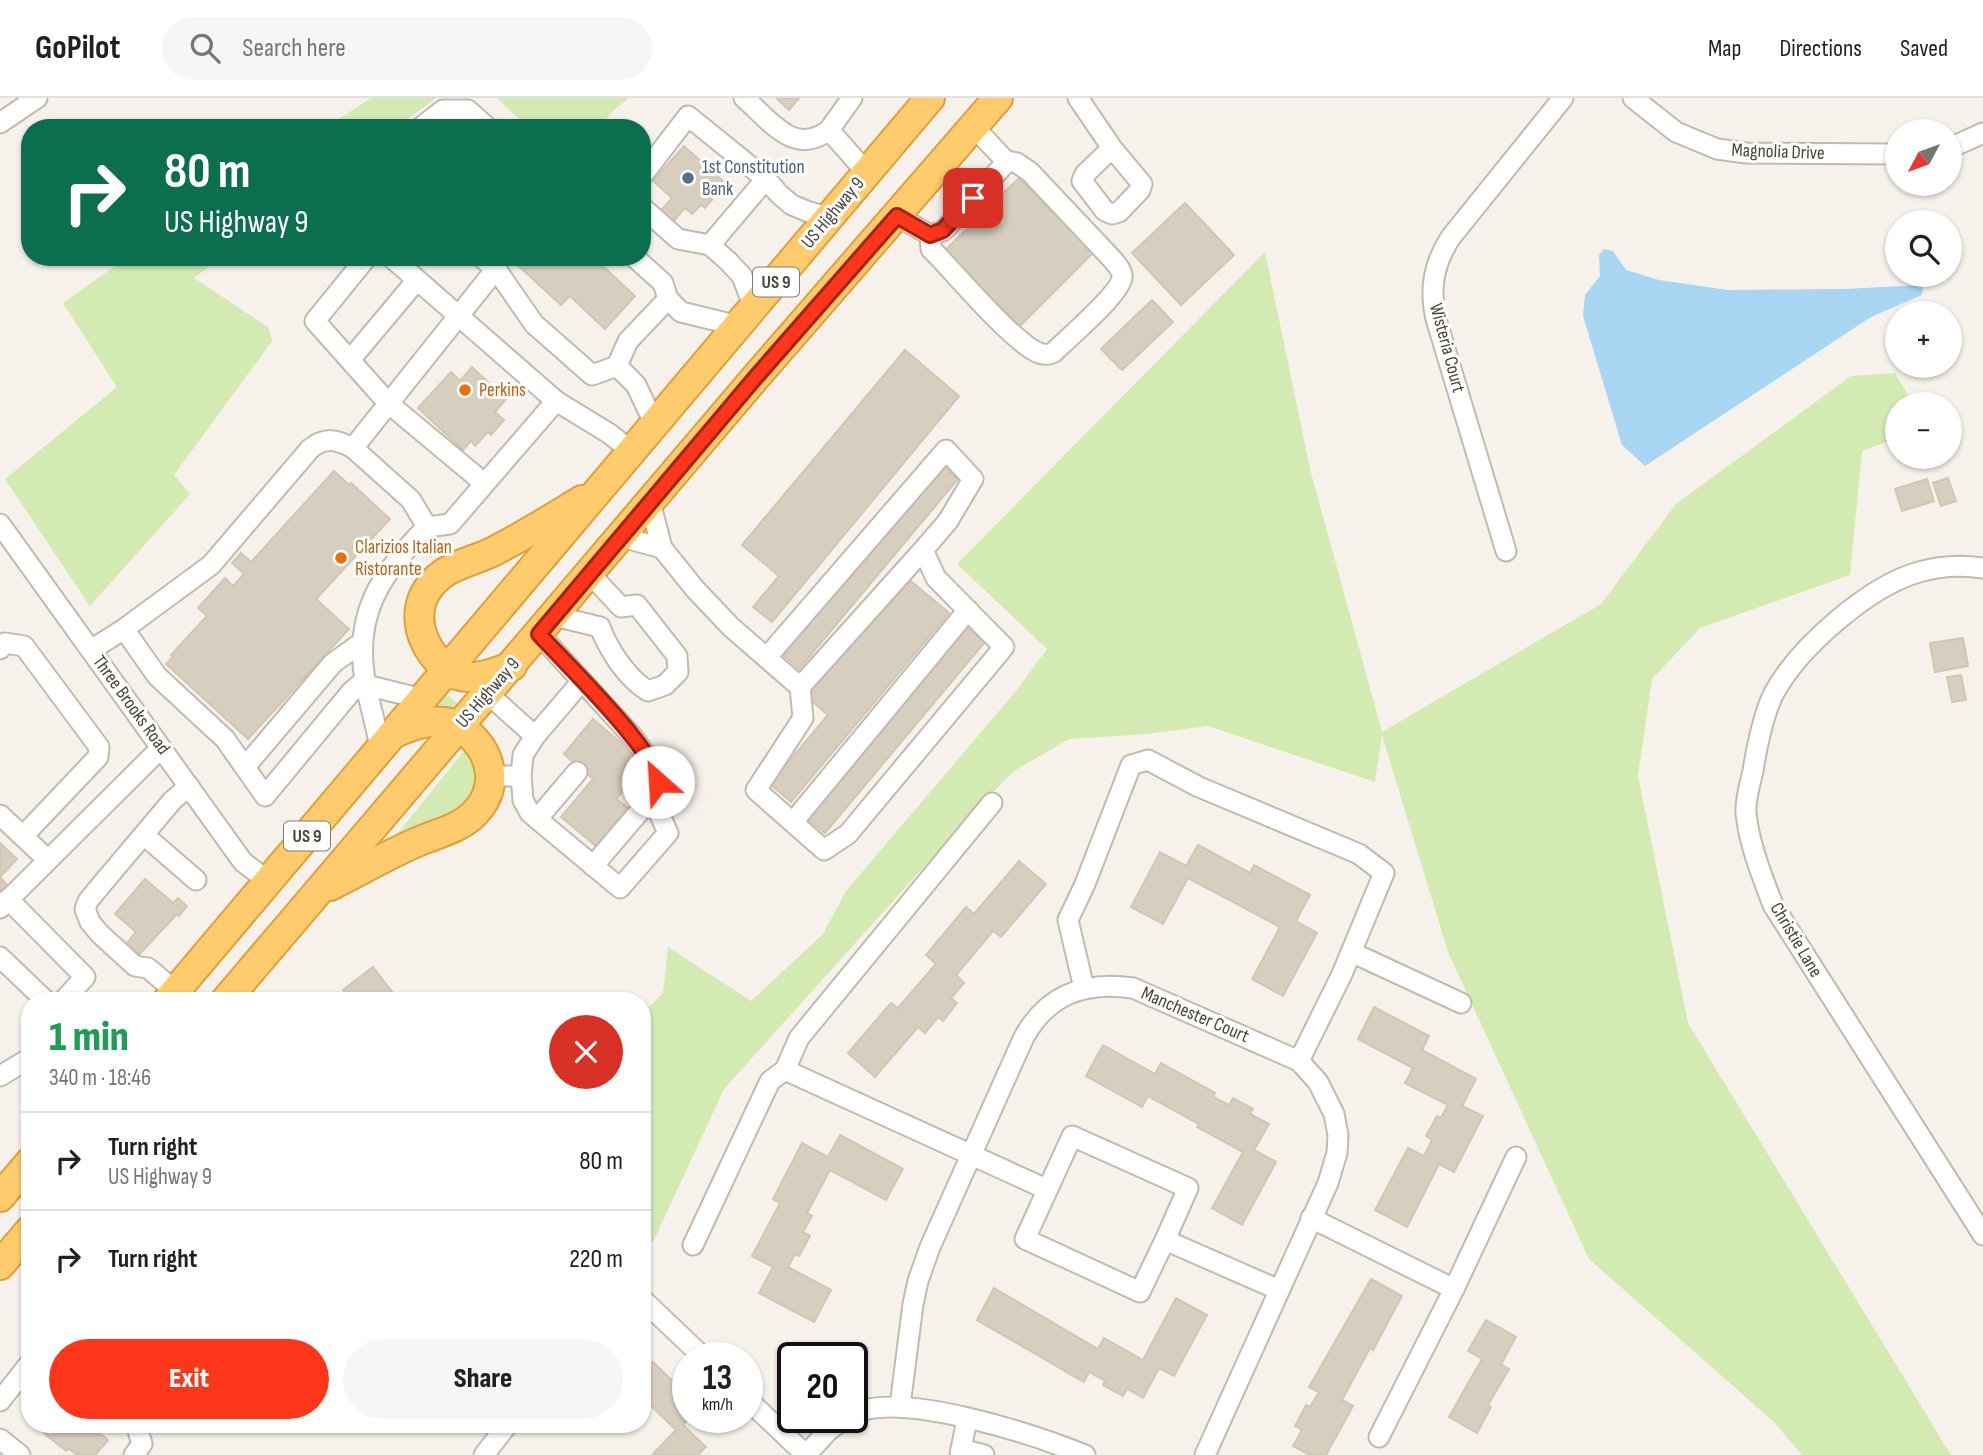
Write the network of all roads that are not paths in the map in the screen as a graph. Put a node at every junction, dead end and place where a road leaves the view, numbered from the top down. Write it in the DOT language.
graph roads {
  1 [pos="37,98"];
  2 [pos="744,98"];
  3 [pos="852,98"];
  4 [pos="930,98"];
  5 [pos="998,98"];
  6 [pos="1078,98"];
  7 [pos="1563,98"];
  8 [pos="1633,98"];
  9 [pos="432,119"];
  10 [pos="478,119"];
  11 [pos="0,124"];
  12 [pos="974,127"];
  13 [pos="829,130"];
  14 [pos="1983,133"];
  15 [pos="1962,143"];
  16 [pos="1112,148"];
  17 [pos="1885,154"];
  18 [pos="1003,160"];
  19 [pos="651,164"];
  20 [pos="867,173"];
  21 [pos="766,178"];
  22 [pos="651,215"];
  23 [pos="897,216"];
  24 [pos="829,217"];
  25 [pos="930,235"];
  26 [pos="710,245"];
  27 [pos="360,266"];
  28 [pos="402,266"];
  29 [pos="487,266"];
  30 [pos="491,266"];
  31 [pos="644,266"];
  32 [pos="418,280"];
  33 [pos="668,299"];
  34 [pos="459,315"];
  35 [pos="747,317"];
  36 [pos="350,360"];
  37 [pos="617,366"];
  38 [pos="556,401"];
  39 [pos="388,403"];
  40 [pos="655,425"];
  41 [pos="353,448"];
  42 [pos="632,452"];
  43 [pos="484,483"];
  44 [pos="601,489"];
  45 [pos="650,502"];
  46 [pos="0,524"];
  47 [pos="427,527"];
  48 [pos="621,537"];
  49 [pos="662,548"];
  50 [pos="923,550"];
  51 [pos="1506,551"];
  52 [pos="1983,568"];
  53 [pos="590,574"];
  54 [pos="621,607"];
  55 [pos="968,610"];
  56 [pos="546,625"];
  57 [pos="600,628"];
  58 [pos="124,629"];
  59 [pos="361,643"];
  60 [pos="0,649"];
  61 [pos="91,650"];
  62 [pos="767,657"];
  63 [pos="512,666"];
  64 [pos="327,671"];
  65 [pos="447,671"];
  66 [pos="582,681"];
  67 [pos="361,686"];
  68 [pos="800,687"];
  69 [pos="488,694"];
  70 [pos="422,699"];
  71 [pos="460,727"];
  72 [pos="535,736"];
  73 [pos="387,741"];
  74 [pos="161,748"];
  75 [pos="245,767"];
  76 [pos="577,772"];
  77 [pos="490,776"];
  78 [pos="521,776"];
  79 [pos="189,786"];
  80 [pos="654,792"];
  81 [pos="992,803"];
  82 [pos="0,815"];
  83 [pos="537,819"];
  84 [pos="793,822"];
  85 [pos="144,835"];
  86 [pos="23,836"];
  87 [pos="48,860"];
  88 [pos="593,866"];
  89 [pos="196,880"];
  90 [pos="268,881"];
  91 [pos="317,893"];
  92 [pos="4,903"];
  93 [pos="1351,952"];
  94 [pos="0,957"];
  95 [pos="1084,988"];
  96 [pos="37,992"];
  97 [pos="71,992"];
  98 [pos="168,992"];
  99 [pos="174,992"];
  100 [pos="233,992"];
  101 [pos="1461,1003"];
  102 [pos="1300,1060"];
  103 [pos="21,1063"];
  104 [pos="785,1070"];
  105 [pos="0,1076"];
  106 [pos="971,1156"];
  107 [pos="1517,1157"];
  108 [pos="21,1172"];
  109 [pos="1046,1189"];
  110 [pos="0,1196"];
  111 [pos="1311,1218"];
  112 [pos="1983,1235"];
  113 [pos="21,1240"];
  114 [pos="1165,1240"];
  115 [pos="693,1245"];
  116 [pos="0,1265"];
  117 [pos="1454,1289"];
  118 [pos="1279,1290"];
  119 [pos="651,1308"];
  120 [pos="687,1342"];
  121 [pos="21,1374"];
  122 [pos="0,1401"];
  123 [pos="900,1406"];
  124 [pos="868,1410"];
  125 [pos="763,1414"];
  126 [pos="967,1419"];
  127 [pos="139,1433"];
  128 [pos="501,1433"];
  129 [pos="826,1433"];
  130 [pos="1379,1437"];
  131 [pos="0,1439"];
  132 [pos="960,1452"];
  133 [pos="20,1455"];
  134 [pos="134,1455"];
  135 [pos="484,1455"];
  136 [pos="806,1455"];
  137 [pos="984,1455"];
  138 [pos="1085,1455"];
  139 [pos="1205,1455"];
  1 -- 11 [label="street"];
  2 -- 13 [label="street"];
  3 -- 13 [label="street"];
  4 -- 20 [label="highway, US Highway 9 / US 9"];
  5 -- 12 [label="highway, US Highway 9 / US 9"];
  6 -- 16 [label="street"];
  7 -- 51 [label="street, Wisteria Court"];
  8 -- 17 [label="street, Magnolia Drive"];
  9 -- 10 [label="street"];
  12 -- 18 [label="street"];
  12 -- 23 [label="highway, US Highway 9 / US 9"];
  13 -- 20 [label="street"];
  14 -- 15 [label="street"];
  18 -- 25 [label="street"];
  18 -- 25 [label="street"];
  19 -- 21 [label="street"];
  20 -- 24 [label="highway, US Highway 9 / US 9"];
  21 -- 24 [label="street"];
  21 -- 26 [label="street"];
  22 -- 26 [label="street"];
  23 -- 25 [label="street"];
  23 -- 45 [label="highway, US Highway 9 / US 9"];
  24 -- 35 [label="highway, US Highway 9 / US 9"];
  26 -- 35 [label="street"];
  27 -- 36 [label="street"];
  28 -- 32 [label="street"];
  29 -- 34 [label="street"];
  30 -- 37 [label="street"];
  31 -- 33 [label="street"];
  32 -- 34 [label="street"];
  32 -- 36 [label="street"];
  33 -- 35 [label="street"];
  33 -- 37 [label="street"];
  34 -- 38 [label="street"];
  34 -- 39 [label="street"];
  35 -- 40 [label="highway, US Highway 9 / US 9"];
  36 -- 39 [label="street"];
  37 -- 40 [label="street"];
  38 -- 42 [label="street"];
  38 -- 43 [label="street"];
  39 -- 41 [label="street"];
  39 -- 43 [label="street"];
  40 -- 42 [label="highway, US Highway 9 / US 9"];
  41 -- 47 [label="street"];
  41 -- 58 [label="street"];
  42 -- 44 [label="highway, US Highway 9 / US 9"];
  43 -- 47 [label="street"];
  44 -- 65 [label="highway, US Highway 9 / US 9"];
  44 -- 65 [label="highway"];
  45 -- 48 [label="highway, US Highway 9 / US 9"];
  45 -- 49 [label="street"];
  46 -- 61 [label="street, Three Brooks Road"];
  47 -- 59 [label="street"];
  48 -- 49 [label="street"];
  48 -- 53 [label="highway, US Highway 9 / US 9"];
  49 -- 62 [label="street"];
  50 -- 55 [label="street"];
  50 -- 62 [label="street"];
  50 -- 68 [label="street"];
  52 -- 112 [label="street, Christie Lane"];
  53 -- 54 [label="street"];
  53 -- 56 [label="highway, US Highway 9 / US 9"];
  54 -- 57 [label="street"];
  54 -- 57 [label="street"];
  55 -- 84 [label="street"];
  55 -- 84 [label="street"];
  56 -- 57 [label="street"];
  56 -- 63 [label="highway, US Highway 9 / US 9"];
  56 -- 66 [label="street"];
  58 -- 61 [label="street"];
  58 -- 75 [label="street"];
  59 -- 64 [label="street"];
  59 -- 67 [label="street"];
  60 -- 86 [label="street"];
  61 -- 74 [label="street, Three Brooks Road"];
  62 -- 68 [label="street"];
  63 -- 65 [label="highway"];
  63 -- 69 [label="highway, US Highway 9 / US 9"];
  64 -- 67 [label="street"];
  64 -- 75 [label="street"];
  65 -- 70 [label="highway, US Highway 9 / US 9"];
  66 -- 72 [label="street"];
  66 -- 80 [label="street"];
  67 -- 70 [label="street"];
  67 -- 73 [label="street"];
  67 -- 75 [label="street"];
  68 -- 84 [label="street"];
  69 -- 71 [label="highway, US Highway 9 / US 9"];
  69 -- 72 [label="street"];
  70 -- 73 [label="highway, US Highway 9 / US 9"];
  71 -- 73 [label="highway"];
  71 -- 77 [label="highway"];
  71 -- 91 [label="highway, US Highway 9 / US 9"];
  72 -- 78 [label="street"];
  73 -- 90 [label="highway, US Highway 9 / US 9"];
  74 -- 79 [label="street, Three Brooks Road"];
  74 -- 87 [label="street"];
  76 -- 83 [label="street"];
  77 -- 78 [label="street"];
  77 -- 91 [label="highway"];
  78 -- 83 [label="street"];
  79 -- 85 [label="street"];
  79 -- 90 [label="street, Three Brooks Road"];
  80 -- 88 [label="street"];
  80 -- 88 [label="street"];
  81 -- 104 [label="street"];
  82 -- 86 [label="street"];
  83 -- 88 [label="street"];
  85 -- 89 [label="street"];
  85 -- 98 [label="street"];
  86 -- 87 [label="street"];
  87 -- 92 [label="street"];
  90 -- 99 [label="highway, US Highway 9 / US 9"];
  91 -- 100 [label="highway, US Highway 9 / US 9"];
  92 -- 97 [label="street"];
  93 -- 95 [label="street"];
  93 -- 101 [label="street"];
  93 -- 102 [label="street"];
  94 -- 96 [label="street"];
  95 -- 102 [label="street, Manchester Court"];
  95 -- 106 [label="street, Manchester Court"];
  102 -- 111 [label="street, Manchester Court"];
  103 -- 105 [label="street"];
  104 -- 106 [label="street"];
  104 -- 115 [label="street"];
  106 -- 109 [label="street"];
  106 -- 123 [label="street, Manchester Court"];
  107 -- 117 [label="street"];
  108 -- 110 [label="highway"];
  109 -- 114 [label="street"];
  109 -- 114 [label="street"];
  111 -- 117 [label="street"];
  111 -- 118 [label="street, Manchester Court"];
  113 -- 116 [label="highway"];
  114 -- 118 [label="street"];
  117 -- 130 [label="street"];
  118 -- 139 [label="street, Manchester Court"];
  119 -- 120 [label="street"];
  121 -- 122 [label="street"];
  123 -- 124 [label="street"];
  123 -- 126 [label="street"];
  125 -- 136 [label="street"];
  126 -- 132 [label="street"];
  126 -- 138 [label="street"];
  127 -- 134 [label="street"];
  128 -- 135 [label="street"];
  129 -- 136 [label="street"];
  131 -- 133 [label="street"];
  132 -- 137 [label="street"];
}
